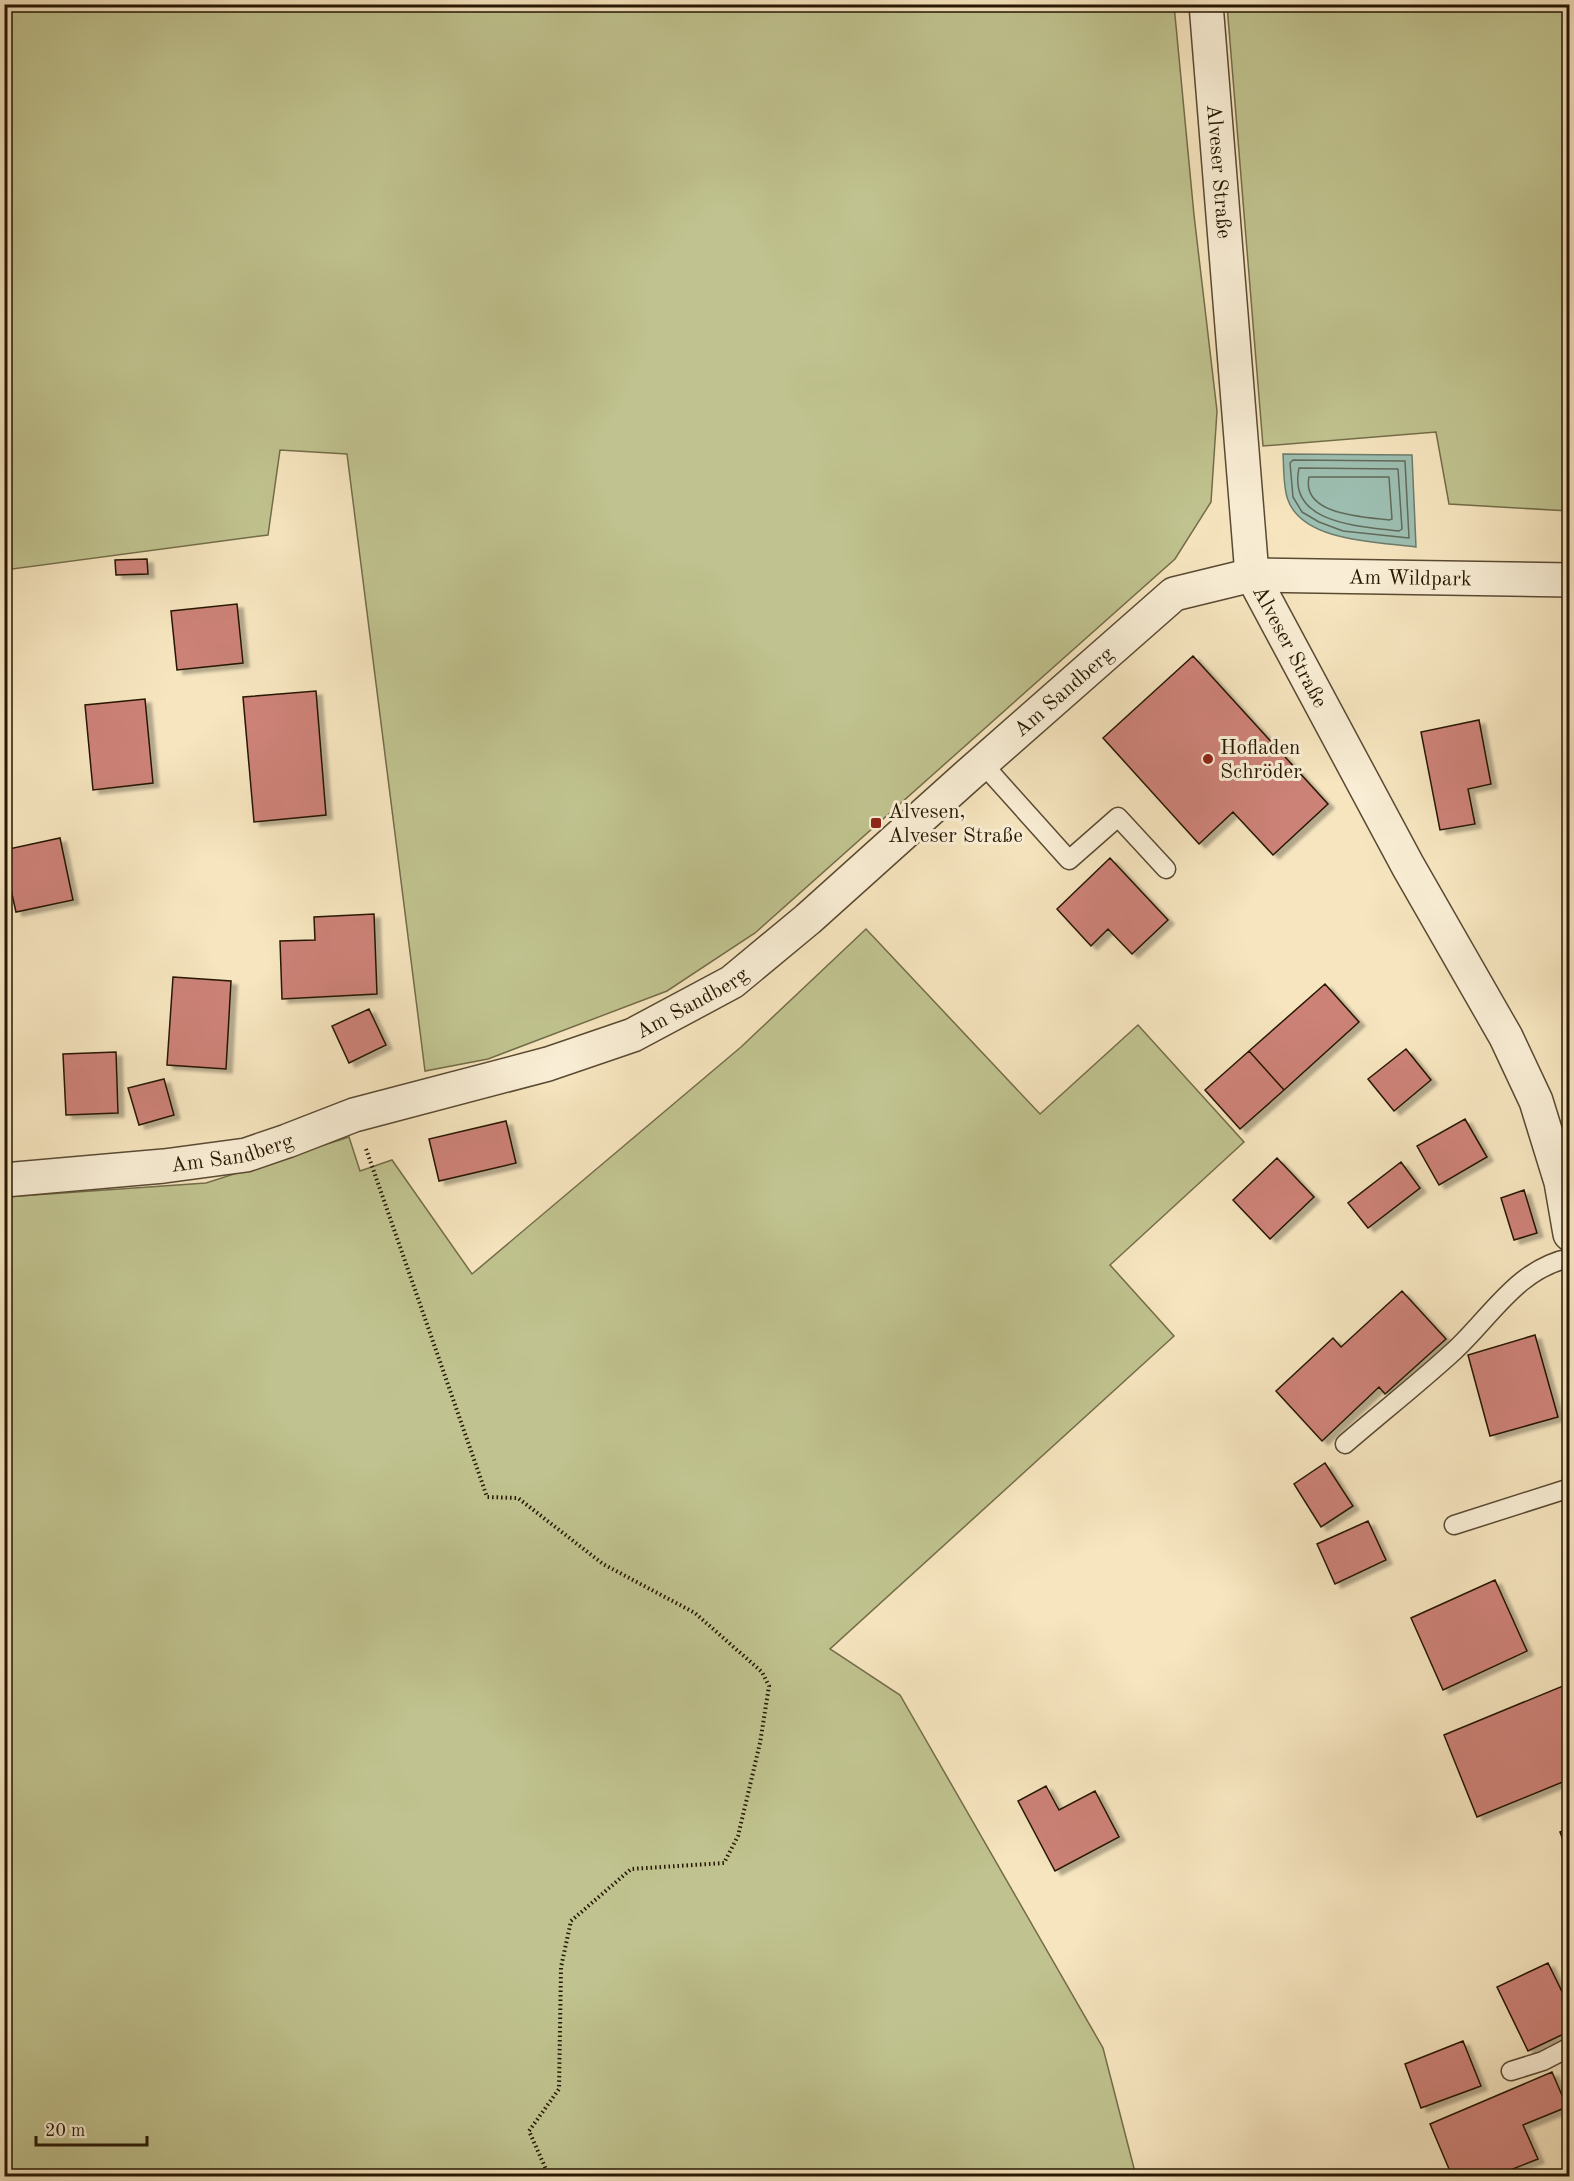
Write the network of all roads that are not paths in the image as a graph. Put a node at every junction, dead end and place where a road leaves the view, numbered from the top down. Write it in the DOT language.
graph roads {
  1 [pos="1206,4"];
  2 [pos="1252,575"];
  3 [pos="1569,580"];
  4 [pos="982,763"];
  5 [pos="1166,869"];
  6 [pos="4,1180"];
  7 [pos="1569,1234"];
  8 [pos="1569,1258"];
  9 [pos="1345,1444"];
  10 [pos="1569,1488"];
  11 [pos="1454,1525"];
  12 [pos="1569,2048"];
  13 [pos="1511,2071"];
  1 -- 2 [label="street, Alveser Straße"];
  2 -- 3 [label="street, Am Wildpark"];
  2 -- 4 [label="street, Am Sandberg"];
  2 -- 7 [label="street, Alveser Straße"];
  4 -- 5 [label="lane"];
  4 -- 6 [label="street, Am Sandberg"];
  8 -- 9 [label="lane"];
  10 -- 11 [label="lane"];
  12 -- 13 [label="lane"];
}
